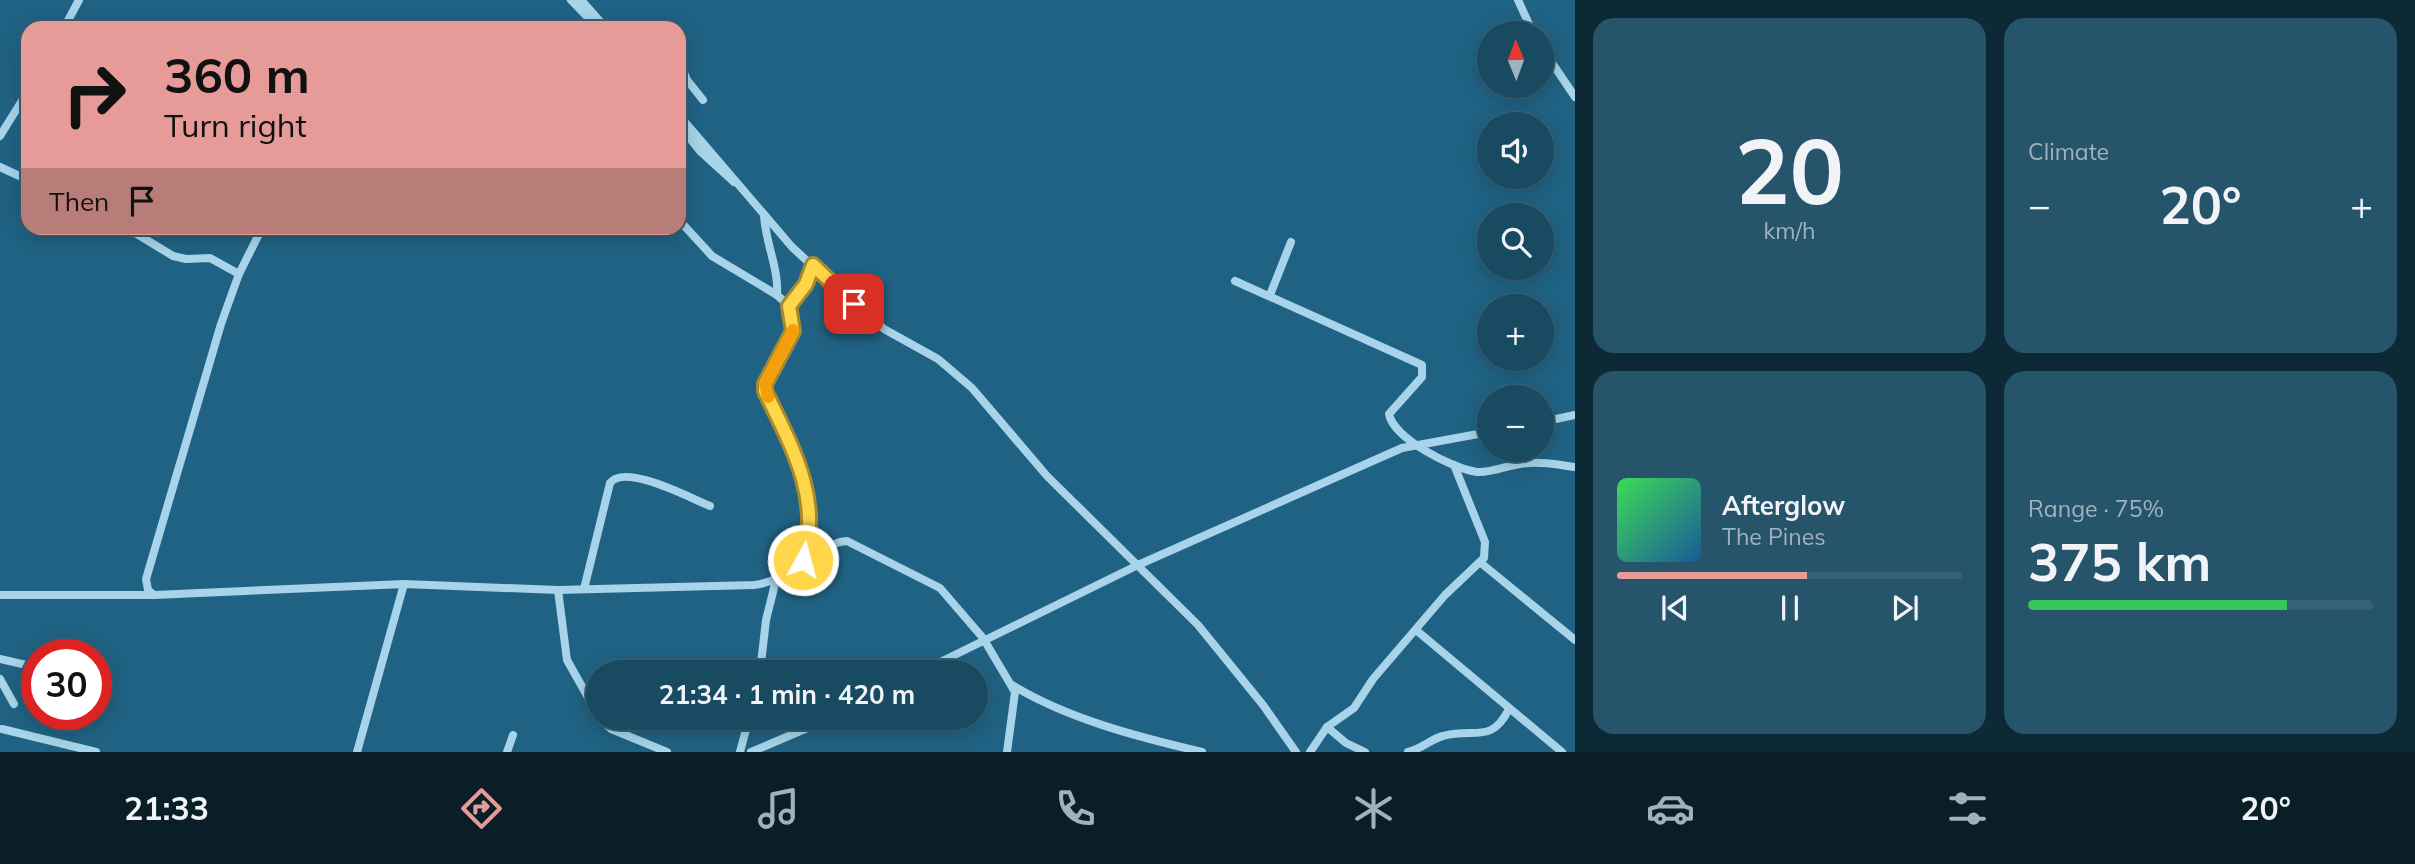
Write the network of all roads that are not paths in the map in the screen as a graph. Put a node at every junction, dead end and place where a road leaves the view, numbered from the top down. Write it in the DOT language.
graph roads {
  1 [pos="79,0"];
  2 [pos="571,0"];
  3 [pos="581,0"];
  4 [pos="1518,0"];
  5 [pos="68,21"];
  6 [pos="591,21"];
  7 [pos="600,21"];
  8 [pos="1528,21"];
  9 [pos="1554,66"];
  10 [pos="686,78"];
  11 [pos="1575,97"];
  12 [pos="703,100"];
  13 [pos="21,103"];
  14 [pos="686,123"];
  15 [pos="686,134"];
  16 [pos="0,136"];
  17 [pos="0,167"];
  18 [pos="21,177"];
  19 [pos="750,195"];
  20 [pos="764,215"];
  21 [pos="686,228"];
  22 [pos="138,235"];
  23 [pos="258,235"];
  24 [pos="1291,242"];
  25 [pos="813,265"];
  26 [pos="239,274"];
  27 [pos="1235,281"];
  28 [pos="777,295"];
  29 [pos="1270,295"];
  30 [pos="789,306"];
  31 [pos="1575,415"];
  32 [pos="1554,419"];
  33 [pos="1477,434"];
  34 [pos="1415,444"];
  35 [pos="1454,465"];
  36 [pos="1574,467"];
  37 [pos="710,506"];
  38 [pos="1481,563"];
  39 [pos="1138,565"];
  40 [pos="796,570"];
  41 [pos="776,580"];
  42 [pos="404,584"];
  43 [pos="584,589"];
  44 [pos="558,590"];
  45 [pos="0,595"];
  46 [pos="154,595"];
  47 [pos="1416,630"];
  48 [pos="983,638"];
  49 [pos="1575,640"];
  50 [pos="0,659"];
  51 [pos="761,660"];
  52 [pos="942,660"];
  53 [pos="21,664"];
  54 [pos="0,679"];
  55 [pos="1012,685"];
  56 [pos="586,693"];
  57 [pos="14,704"];
  58 [pos="1509,709"];
  59 [pos="1327,727"];
  60 [pos="613,730"];
  61 [pos="746,730"];
  62 [pos="803,730"];
  63 [pos="1,731"];
  64 [pos="513,734"];
  65 [pos="96,752"];
  66 [pos="357,752"];
  67 [pos="507,752"];
  68 [pos="667,752"];
  69 [pos="740,752"];
  70 [pos="751,752"];
  71 [pos="1007,752"];
  72 [pos="1202,752"];
  73 [pos="1296,752"];
  74 [pos="1310,752"];
  75 [pos="1365,752"];
  76 [pos="1408,752"];
  77 [pos="1562,752"];
  1 -- 5 [label="street"];
  2 -- 6 [label="street"];
  3 -- 7 [label="street"];
  4 -- 8 [label="street"];
  9 -- 11 [label="street"];
  10 -- 12 [label="street"];
  13 -- 16 [label="street"];
  14 -- 19 [label="street"];
  15 -- 19 [label="street"];
  17 -- 18 [label="street"];
  19 -- 20 [label="street"];
  20 -- 25 [label="street"];
  20 -- 28 [label="street"];
  21 -- 28 [label="street"];
  22 -- 26 [label="street"];
  23 -- 26 [label="street"];
  24 -- 29 [label="street"];
  25 -- 30 [label="street"];
  25 -- 39 [label="street"];
  26 -- 46 [label="street"];
  27 -- 29 [label="street"];
  28 -- 30 [label="street"];
  29 -- 34 [label="street"];
  30 -- 40 [label="street"];
  31 -- 32 [label="street"];
  33 -- 34 [label="street"];
  34 -- 35 [label="street"];
  34 -- 39 [label="street"];
  35 -- 36 [label="street"];
  35 -- 38 [label="street"];
  37 -- 43 [label="street"];
  38 -- 47 [label="street"];
  38 -- 49 [label="street"];
  39 -- 48 [label="street"];
  39 -- 73 [label="street"];
  40 -- 41 [label="street"];
  40 -- 48 [label="street"];
  41 -- 43 [label="street"];
  41 -- 51 [label="street"];
  42 -- 44 [label="street"];
  42 -- 46 [label="street"];
  42 -- 66 [label="street"];
  43 -- 44 [label="street"];
  44 -- 56 [label="street"];
  45 -- 46 [label="street"];
  47 -- 58 [label="street"];
  47 -- 59 [label="street"];
  48 -- 52 [label="street"];
  48 -- 55 [label="street"];
  50 -- 53 [label="street"];
  54 -- 57 [label="street"];
  55 -- 71 [label="street"];
  55 -- 72 [label="street"];
  58 -- 76 [label="street"];
  58 -- 77 [label="street"];
  59 -- 74 [label="street"];
  59 -- 75 [label="street"];
  60 -- 68 [label="street"];
  61 -- 69 [label="street"];
  62 -- 70 [label="street"];
  63 -- 65 [label="street"];
  64 -- 67 [label="street"];
}
